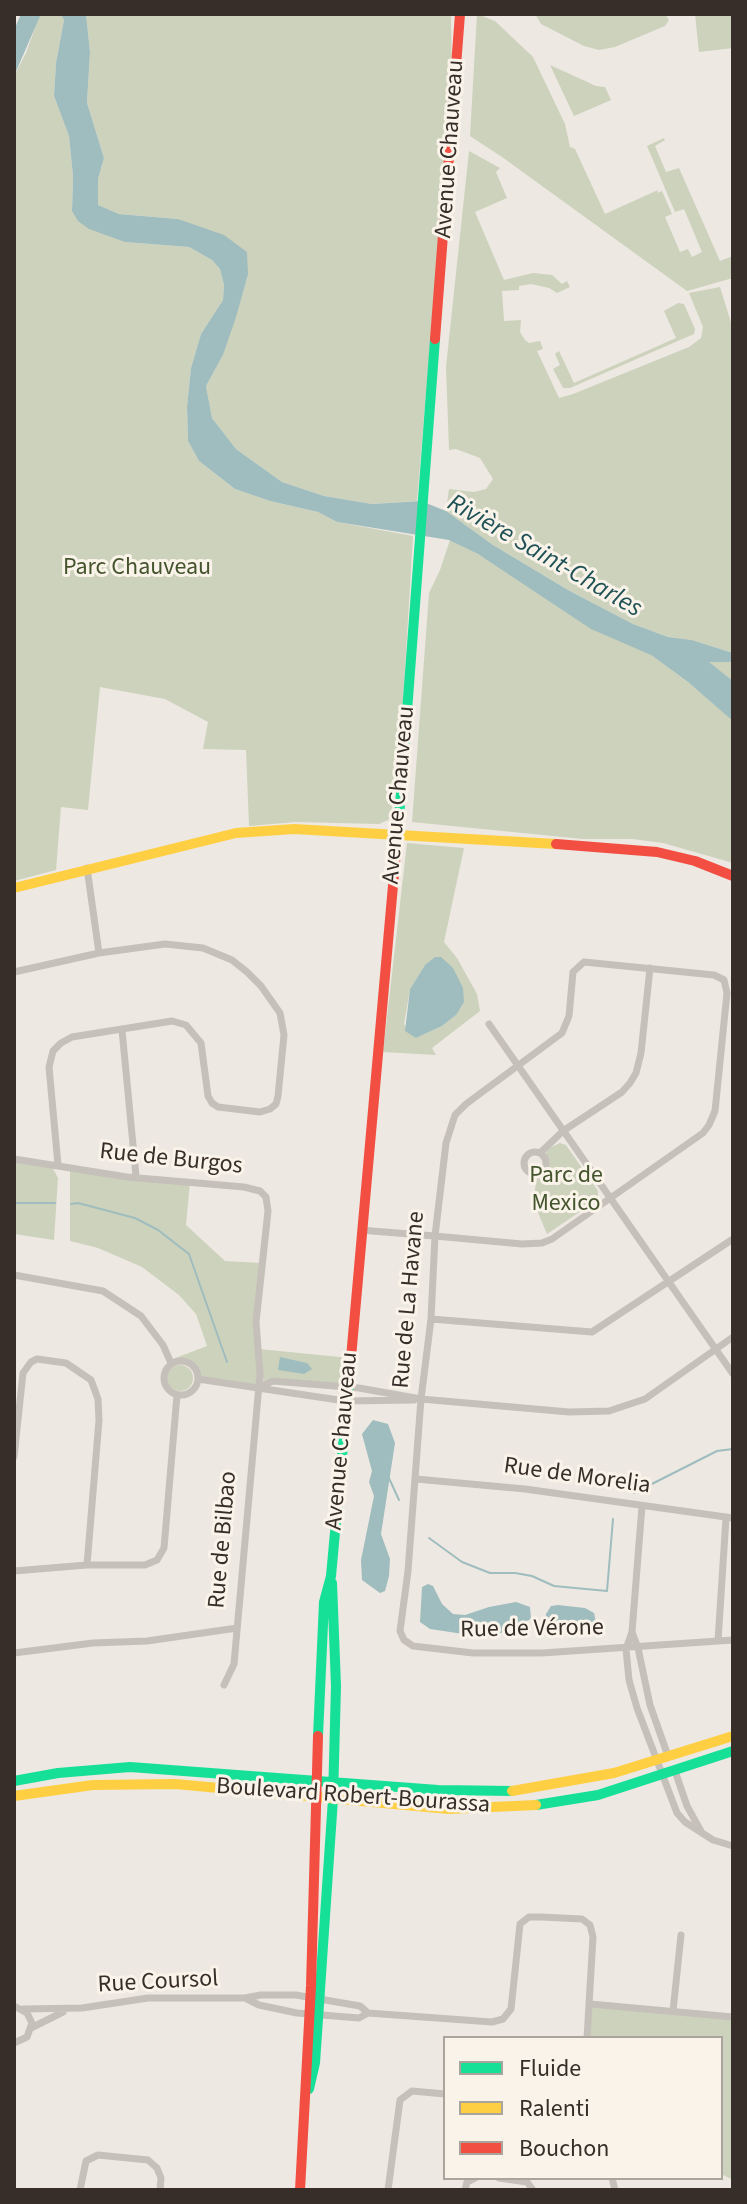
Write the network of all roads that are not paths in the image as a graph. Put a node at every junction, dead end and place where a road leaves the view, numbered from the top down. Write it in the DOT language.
graph roads {
  1 [pos="460,14"];
  2 [pos="398,833"];
  3 [pos="87,868"];
  4 [pos="733,876"];
  5 [pos="14,888"];
  6 [pos="99,953"];
  7 [pos="650,968"];
  8 [pos="14,972"];
  9 [pos="489,1024"];
  10 [pos="122,1030"];
  11 [pos="519,1066"];
  12 [pos="563,1131"];
  13 [pos="540,1153"];
  14 [pos="14,1159"];
  15 [pos="58,1165"];
  16 [pos="136,1176"];
  17 [pos="609,1199"];
  18 [pos="363,1230"];
  19 [pos="435,1236"];
  20 [pos="733,1239"];
  21 [pos="14,1275"];
  22 [pos="668,1282"];
  23 [pos="431,1319"];
  24 [pos="733,1337"];
  25 [pos="716,1349"];
  26 [pos="171,1363"];
  27 [pos="733,1374"];
  28 [pos="198,1379"];
  29 [pos="347,1387"];
  30 [pos="258,1391"];
  31 [pos="177,1395"];
  32 [pos="421,1399"];
  33 [pos="345,1401"];
  34 [pos="14,1457"];
  35 [pos="416,1479"];
  36 [pos="642,1506"];
  37 [pos="730,1518"];
  38 [pos="87,1565"];
  39 [pos="14,1571"];
  40 [pos="408,1571"];
  41 [pos="331,1576"];
  42 [pos="237,1628"];
  43 [pos="632,1632"];
  44 [pos="733,1640"];
  45 [pos="718,1641"];
  46 [pos="638,1648"];
  47 [pos="626,1649"];
  48 [pos="14,1653"];
  49 [pos="224,1685"];
  50 [pos="733,1736"];
  51 [pos="733,1751"];
  52 [pos="669,1757"];
  53 [pos="657,1761"];
  54 [pos="669,1772"];
  55 [pos="318,1780"];
  56 [pos="14,1781"];
  57 [pos="334,1782"];
  58 [pos="14,1796"];
  59 [pos="317,1797"];
  60 [pos="333,1799"];
  61 [pos="703,1834"];
  62 [pos="733,1846"];
  63 [pos="681,1935"];
  64 [pos="14,1997"];
  65 [pos="245,1998"];
  66 [pos="315,1998"];
  67 [pos="590,2004"];
  68 [pos="19,2007"];
  69 [pos="73,2008"];
  70 [pos="673,2011"];
  71 [pos="368,2013"];
  72 [pos="314,2015"];
  73 [pos="733,2017"];
  74 [pos="31,2028"];
  75 [pos="587,2036"];
  76 [pos="16,2043"];
  77 [pos="14,2054"];
  78 [pos="443,2094"];
  79 [pos="513,2180"];
  80 [pos="80,2190"];
  81 [pos="160,2190"];
  82 [pos="300,2190"];
  83 [pos="388,2190"];
  84 [pos="533,2190"];
  1 -- 2 [label="main road, Avenue Chauveau"];
  2 -- 3 [label="main road"];
  2 -- 4 [label="main road"];
  2 -- 18 [label="main road, Avenue Chauveau"];
  3 -- 5 [label="main road"];
  3 -- 6 [label="street"];
  6 -- 8 [label="street"];
  6 -- 10 [label="street"];
  7 -- 11 [label="street, Rue de La Havane"];
  7 -- 12 [label="street"];
  7 -- 17 [label="street"];
  9 -- 11 [label="street"];
  10 -- 15 [label="street"];
  10 -- 16 [label="street"];
  11 -- 12 [label="street"];
  11 -- 19 [label="street, Rue de La Havane"];
  12 -- 13 [label="street"];
  12 -- 17 [label="street"];
  14 -- 15 [label="street, Rue de Burgos"];
  15 -- 16 [label="street, Rue de Burgos"];
  16 -- 30 [label="street, Rue de Burgos"];
  17 -- 19 [label="street"];
  17 -- 22 [label="street"];
  18 -- 19 [label="street"];
  18 -- 29 [label="main road, Avenue Chauveau"];
  19 -- 23 [label="street, Rue de La Havane"];
  20 -- 22 [label="street"];
  21 -- 26 [label="street"];
  22 -- 23 [label="street"];
  22 -- 25 [label="street"];
  23 -- 32 [label="street, Rue de La Havane"];
  24 -- 25 [label="street"];
  25 -- 27 [label="street"];
  25 -- 32 [label="street"];
  26 -- 28 [label="street"];
  26 -- 31 [label="street"];
  28 -- 30 [label="street"];
  28 -- 31 [label="street"];
  29 -- 30 [label="street"];
  29 -- 32 [label="street"];
  29 -- 33 [label="main road, Avenue Chauveau"];
  30 -- 33 [label="street"];
  30 -- 42 [label="street, Rue de Bilbao"];
  31 -- 38 [label="street"];
  32 -- 33 [label="street"];
  32 -- 35 [label="street, Rue de La Havane"];
  33 -- 41 [label="main road, Avenue Chauveau"];
  34 -- 38 [label="street"];
  35 -- 36 [label="street, Rue de Morelia"];
  35 -- 40 [label="street, Rue de La Havane"];
  36 -- 37 [label="street, Rue de Morelia"];
  36 -- 43 [label="street"];
  37 -- 45 [label="street"];
  38 -- 39 [label="street"];
  40 -- 47 [label="street, Rue de Vérone"];
  41 -- 55 [label="main road, Avenue Chauveau"];
  41 -- 57 [label="main road, Avenue Chauveau"];
  42 -- 48 [label="street"];
  42 -- 49 [label="street, Rue de Bilbao"];
  43 -- 46 [label="street"];
  43 -- 47 [label="street"];
  44 -- 45 [label="street, Rue de Vérone"];
  45 -- 46 [label="street, Rue de Vérone"];
  46 -- 47 [label="street, Rue de Vérone"];
  46 -- 52 [label="street"];
  47 -- 53 [label="street"];
  50 -- 52 [label="main road, Boulevard Robert-Bourassa"];
  51 -- 54 [label="main road, Boulevard Robert-Bourassa"];
  52 -- 53 [label="main road, Boulevard Robert-Bourassa"];
  52 -- 54 [label="street"];
  53 -- 54 [label="street"];
  53 -- 57 [label="main road, Boulevard Robert-Bourassa"];
  54 -- 60 [label="main road, Boulevard Robert-Bourassa"];
  54 -- 61 [label="street"];
  54 -- 61 [label="street"];
  55 -- 56 [label="main road, Boulevard Robert-Bourassa"];
  55 -- 57 [label="main road, Boulevard Robert-Bourassa"];
  55 -- 59 [label="main road, Avenue Chauveau"];
  57 -- 60 [label="main road, Avenue Chauveau"];
  58 -- 59 [label="main road, Boulevard Robert-Bourassa"];
  59 -- 60 [label="main road, Boulevard Robert-Bourassa"];
  59 -- 66 [label="main road, Avenue Chauveau"];
  60 -- 66 [label="main road, Avenue Chauveau"];
  61 -- 62 [label="street"];
  63 -- 70 [label="street"];
  64 -- 68 [label="street"];
  65 -- 66 [label="street, Rue Coursol"];
  65 -- 69 [label="street, Rue Coursol"];
  65 -- 72 [label="street, Rue Coursol"];
  66 -- 71 [label="street, Rue Coursol"];
  66 -- 72 [label="main road"];
  67 -- 70 [label="street"];
  67 -- 71 [label="street, Rue Coursol"];
  67 -- 75 [label="street, Rue Coursol"];
  68 -- 69 [label="street, Rue Coursol"];
  68 -- 74 [label="street"];
  69 -- 74 [label="street, Rue Coursol"];
  70 -- 73 [label="street"];
  71 -- 72 [label="street, Rue Coursol"];
  72 -- 82 [label="main road"];
  74 -- 76 [label="street"];
  76 -- 77 [label="street"];
  78 -- 83 [label="street"];
  79 -- 84 [label="street"];
  80 -- 81 [label="street"];
}
